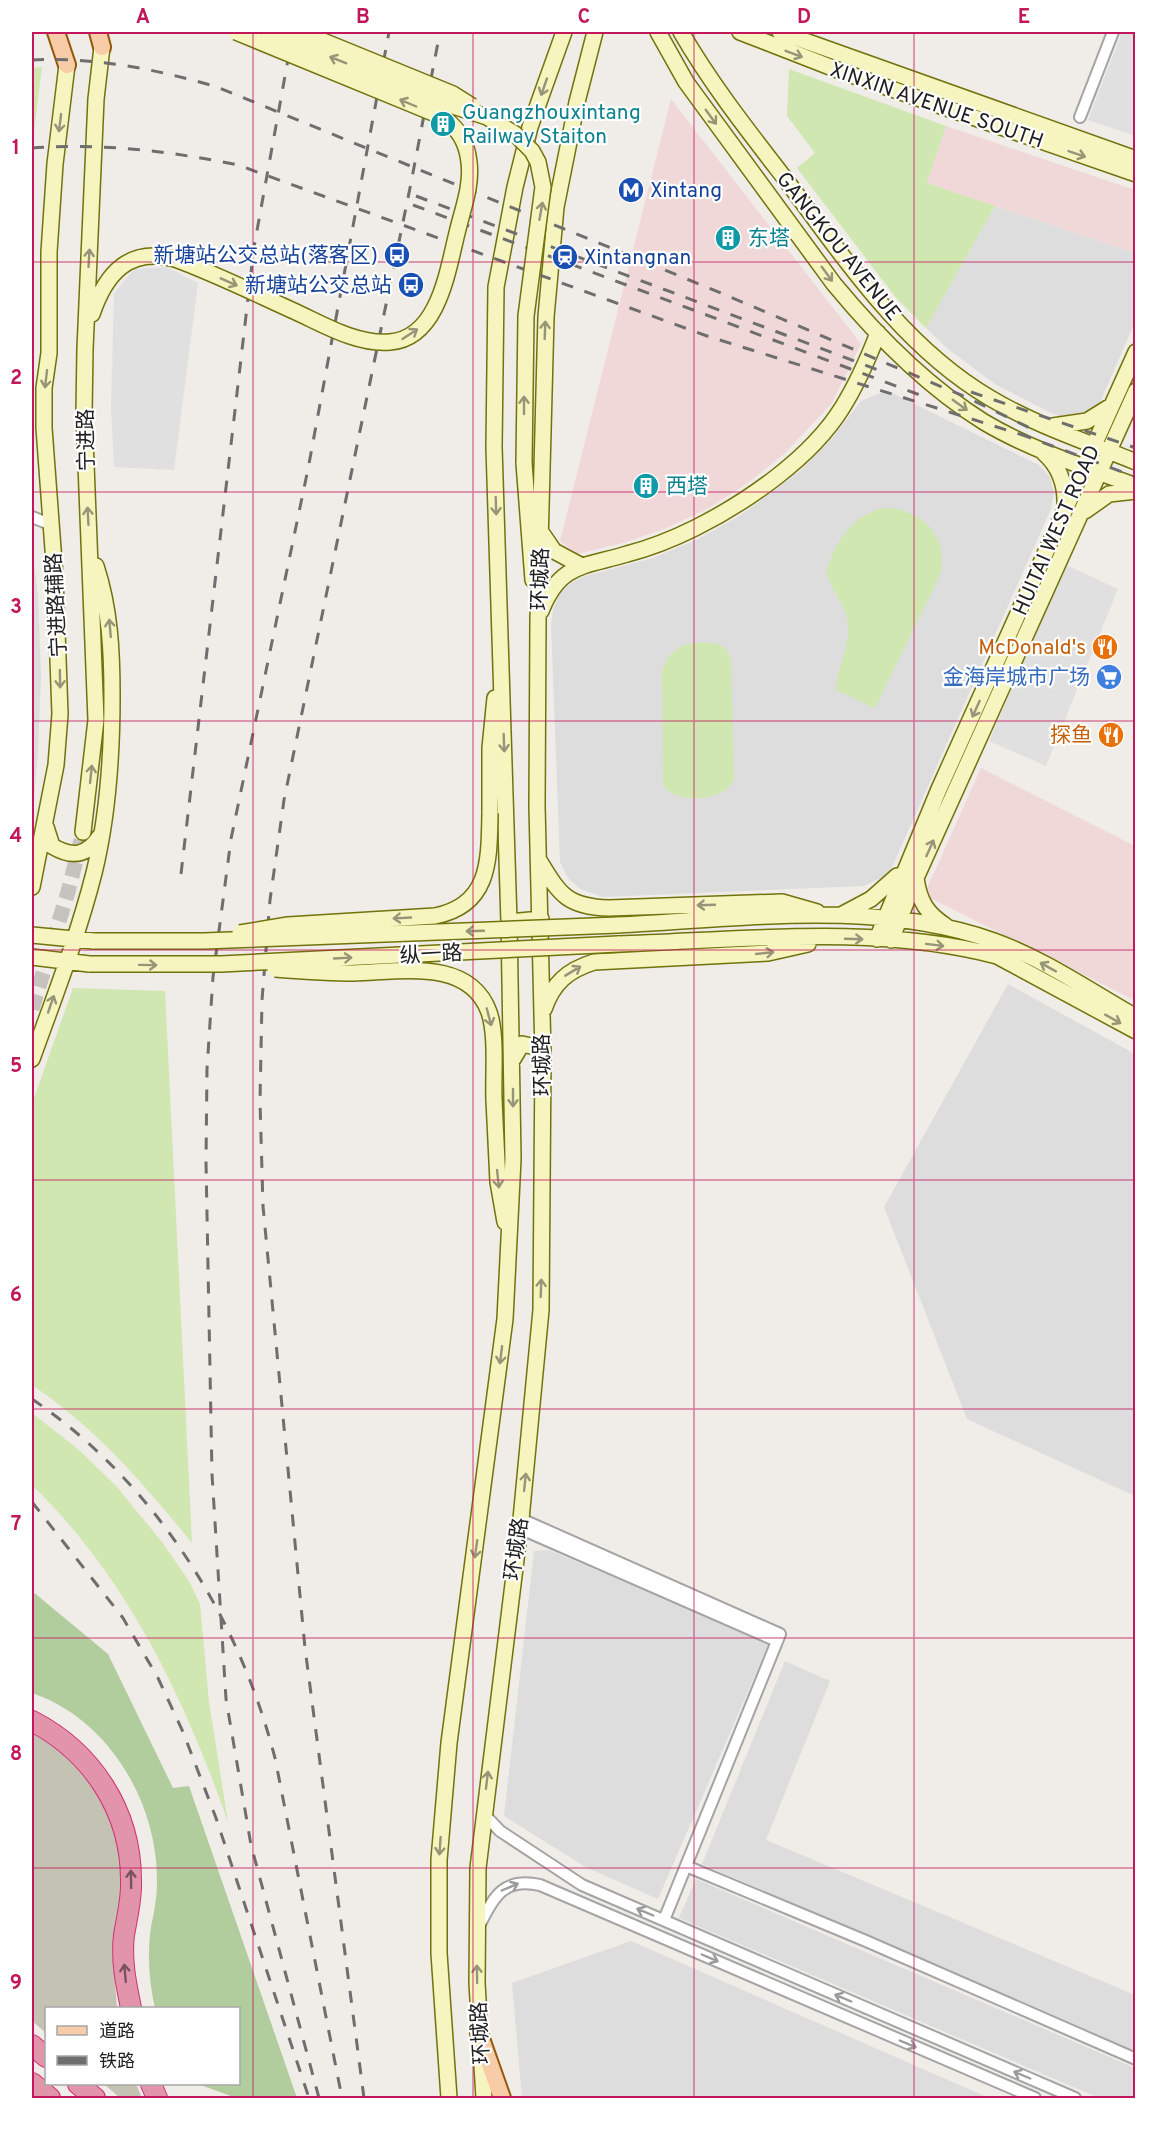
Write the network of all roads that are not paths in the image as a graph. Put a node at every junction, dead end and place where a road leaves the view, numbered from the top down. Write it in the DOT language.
graph roads {
  1 [pos="56,32"];
  2 [pos="236,32"];
  3 [pos="269,32"];
  4 [pos="301,32"];
  5 [pos="564,32"];
  6 [pos="595,32"];
  7 [pos="606,32"];
  8 [pos="658,32"];
  9 [pos="681,32"];
  10 [pos="740,32"];
  11 [pos="780,32"];
  12 [pos="1113,32"];
  13 [pos="100,39"];
  14 [pos="589,52"];
  15 [pos="67,65"];
  16 [pos="703,68"];
  17 [pos="686,82"];
  18 [pos="435,100"];
  19 [pos="487,117"];
  20 [pos="1080,117"];
  21 [pos="461,136"];
  22 [pos="1136,159"];
  23 [pos="1136,174"];
  24 [pos="878,333"];
  25 [pos="85,349"];
  26 [pos="1136,352"];
  27 [pos="1136,391"];
  28 [pos="1113,404"];
  29 [pos="1123,420"];
  30 [pos="1050,426"];
  31 [pos="1102,448"];
  32 [pos="1040,449"];
  33 [pos="1136,459"];
  34 [pos="1092,470"];
  35 [pos="1136,486"];
  36 [pos="1136,491"];
  37 [pos="32,517"];
  38 [pos="1071,517"];
  39 [pos="52,525"];
  40 [pos="542,532"];
  41 [pos="90,548"];
  42 [pos="1052,560"];
  43 [pos="580,565"];
  44 [pos="539,603"];
  45 [pos="538,620"];
  46 [pos="501,659"];
  47 [pos="45,824"];
  48 [pos="83,832"];
  49 [pos="101,834"];
  50 [pos="539,861"];
  51 [pos="905,867"];
  52 [pos="916,878"];
  53 [pos="32,885"];
  54 [pos="609,908"];
  55 [pos="832,915"];
  56 [pos="540,919"];
  57 [pos="891,920"];
  58 [pos="509,922"];
  59 [pos="952,929"];
  60 [pos="32,935"];
  61 [pos="831,938"];
  62 [pos="74,939"];
  63 [pos="884,940"];
  64 [pos="204,941"];
  65 [pos="32,957"];
  66 [pos="611,960"];
  67 [pos="66,962"];
  68 [pos="221,964"];
  69 [pos="1136,1017"];
  70 [pos="541,1018"];
  71 [pos="32,1020"];
  72 [pos="1136,1031"];
  73 [pos="34,1052"];
  74 [pos="543,1056"];
  75 [pos="513,1059"];
  76 [pos="510,1248"];
  77 [pos="520,1524"];
  78 [pos="32,1721"];
  79 [pos="483,1813"];
  80 [pos="686,1866"];
  81 [pos="664,1920"];
  82 [pos="476,1932"];
  83 [pos="131,2007"];
  84 [pos="479,2033"];
  85 [pos="32,2045"];
  86 [pos="45,2056"];
  87 [pos="1136,2059"];
  88 [pos="32,2083"];
  89 [pos="79,2085"];
  90 [pos="50,2098"];
  91 [pos="95,2098"];
  92 [pos="449,2098"];
  93 [pos="484,2098"];
  94 [pos="502,2098"];
  95 [pos="1035,2098"];
  96 [pos="1076,2098"];
  1 -- 15 [label="main road"];
  21 -- 2 [label="street, one-way, bridge"];
  18 -- 3 [label="street, one-way, bridge"];
  4 -- 19 [label="street, bridge"];
  5 -- 46 [label="street, 环城路, one-way"];
  6 -- 14 [label="street, 环城路"];
  7 -- 14 [label="street"];
  8 -- 17 [label="street, GANGKOU AVENUE"];
  9 -- 16 [label="street, GANGKOU AVENUE"];
  10 -- 23 [label="street, XINXIN AVENUE SOUTH, one-way"];
  11 -- 22 [label="street, XINXIN AVENUE SOUTH"];
  12 -- 20 [label="street"];
  25 -- 13 [label="street, 宁进路, one-way"];
  40 -- 14 [label="street, 环城路, one-way"];
  15 -- 39 [label="street, 宁进路辅路, one-way"];
  16 -- 17 [label="street"];
  16 -- 30 [label="street, GANGKOU AVENUE"];
  17 -- 24 [label="street, GANGKOU AVENUE, one-way"];
  18 -- 19 [label="street, bridge"];
  18 -- 21 [label="street, bridge"];
  44 -- 19 [label="street, one-way, bridge"];
  25 -- 21 [label="street, one-way, bridge"];
  24 -- 32 [label="street, GANGKOU AVENUE, one-way"];
  24 -- 43 [label="street"];
  41 -- 25 [label="street, 宁进路, one-way"];
  26 -- 28 [label="street, HUITAI WEST ROAD"];
  27 -- 29 [label="street, HUITAI WEST ROAD"];
  28 -- 30 [label="street"];
  28 -- 31 [label="street, HUITAI WEST ROAD"];
  29 -- 31 [label="street, HUITAI WEST ROAD"];
  29 -- 33 [label="street"];
  30 -- 31 [label="street, GANGKOU AVENUE"];
  31 -- 33 [label="street, GANGKOU AVENUE"];
  31 -- 34 [label="street, HUITAI WEST ROAD"];
  32 -- 34 [label="street, GANGKOU AVENUE"];
  32 -- 38 [label="street"];
  34 -- 35 [label="street, GANGKOU AVENUE"];
  34 -- 38 [label="street, HUITAI WEST ROAD"];
  36 -- 38 [label="street"];
  37 -- 39 [label="street"];
  38 -- 42 [label="street, HUITAI WEST ROAD"];
  39 -- 47 [label="street, 宁进路辅路, one-way"];
  40 -- 43 [label="street"];
  40 -- 44 [label="street, 环城路"];
  48 -- 41 [label="street, 宁进路, one-way"];
  49 -- 41 [label="street, 宁进路辅路, one-way"];
  42 -- 51 [label="street, HUITAI WEST ROAD, one-way"];
  52 -- 42 [label="street, HUITAI WEST ROAD, one-way"];
  43 -- 45 [label="street"];
  44 -- 45 [label="street, 环城路"];
  45 -- 50 [label="street, 环城路"];
  46 -- 58 [label="street, 环城路, one-way"];
  46 -- 64 [label="street, one-way, bridge"];
  47 -- 49 [label="street"];
  47 -- 53 [label="street, 宁进路辅路"];
  49 -- 62 [label="street, 宁进路辅路"];
  50 -- 54 [label="street"];
  50 -- 56 [label="street, 环城路"];
  51 -- 55 [label="street"];
  51 -- 57 [label="street, HUITAI WEST ROAD"];
  52 -- 57 [label="street, HUITAI WEST ROAD"];
  52 -- 59 [label="street"];
  55 -- 54 [label="street, one-way"];
  54 -- 66 [label="street"];
  55 -- 57 [label="street"];
  55 -- 64 [label="street, 纵一路, one-way, bridge"];
  56 -- 58 [label="street"];
  56 -- 70 [label="street, 环城路"];
  57 -- 59 [label="street"];
  57 -- 63 [label="street, HUITAI WEST ROAD"];
  58 -- 75 [label="street, 环城路"];
  69 -- 59 [label="street, one-way"];
  60 -- 62 [label="street, 纵一路"];
  61 -- 63 [label="street, one-way"];
  66 -- 61 [label="street, one-way"];
  68 -- 61 [label="street, 纵一路, one-way, bridge"];
  62 -- 64 [label="street, 纵一路, bridge"];
  62 -- 67 [label="street, 宁进路辅路"];
  63 -- 72 [label="street, one-way"];
  65 -- 67 [label="street, 纵一路"];
  70 -- 66 [label="street, one-way"];
  67 -- 68 [label="street, 纵一路, one-way, bridge"];
  73 -- 67 [label="street, 宁进路辅路, one-way"];
  68 -- 76 [label="street, one-way, bridge"];
  70 -- 74 [label="street, 环城路"];
  71 -- 73 [label="street"];
  74 -- 75 [label="street"];
  77 -- 74 [label="street, 环城路, one-way"];
  75 -- 76 [label="street, 环城路, one-way"];
  76 -- 92 [label="street, one-way"];
  79 -- 77 [label="street, 环城路, one-way"];
  77 -- 80 [label="street"];
  83 -- 78 [label="highway, one-way"];
  81 -- 79 [label="street, one-way"];
  79 -- 82 [label="street, 环城路"];
  80 -- 81 [label="street"];
  80 -- 87 [label="street"];
  96 -- 81 [label="street, one-way"];
  84 -- 82 [label="street, 环城路, one-way"];
  82 -- 95 [label="street, one-way"];
  84 -- 93 [label="street, 环城路"];
  84 -- 94 [label="main road"];
  85 -- 86 [label="highway"];
  88 -- 90 [label="highway"];
  89 -- 91 [label="highway"];
}
